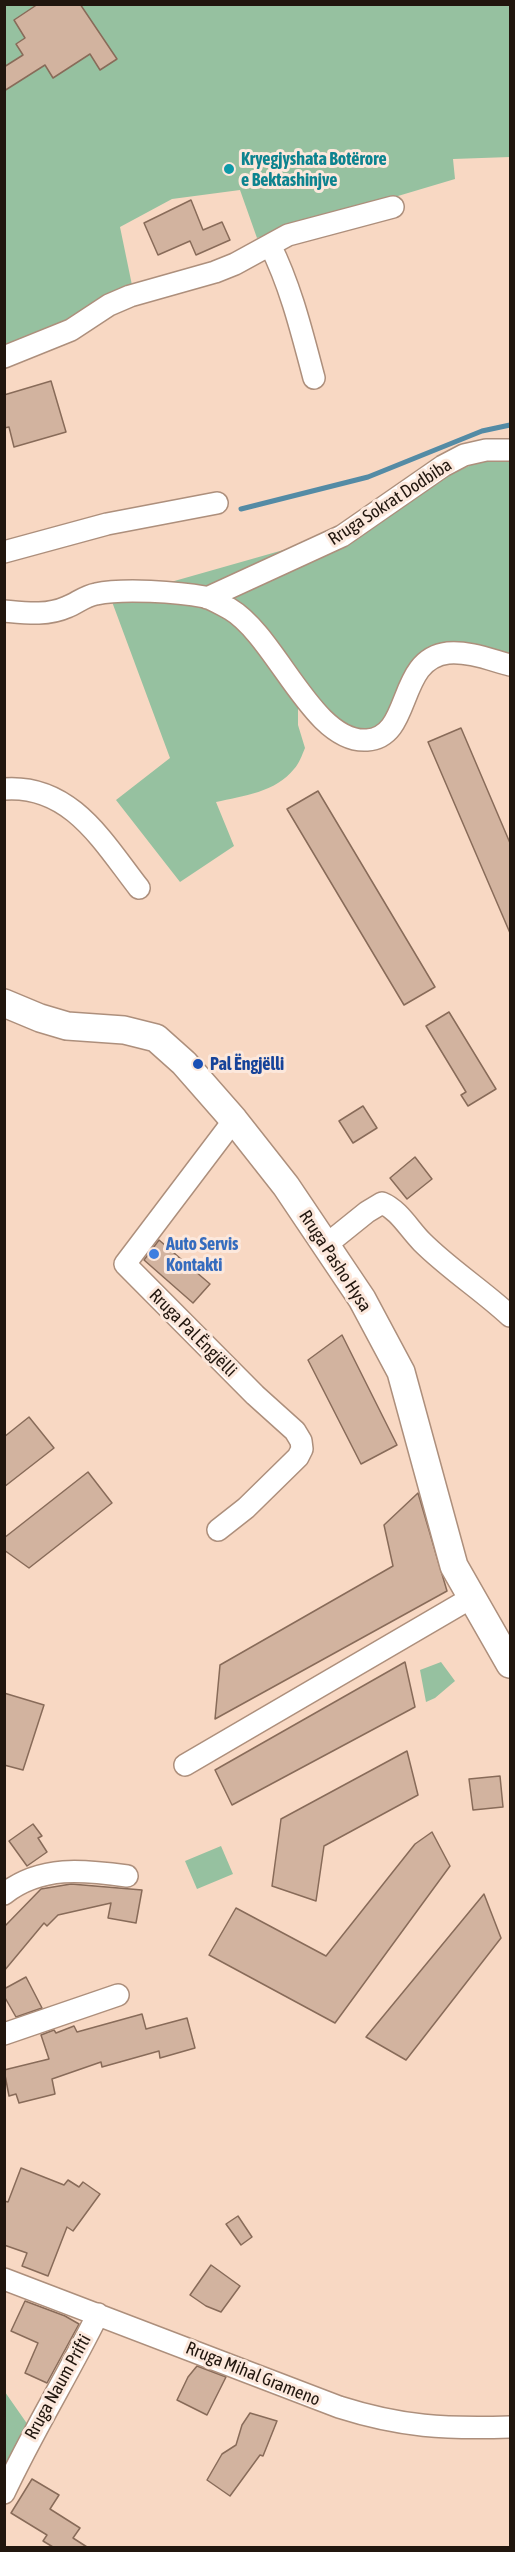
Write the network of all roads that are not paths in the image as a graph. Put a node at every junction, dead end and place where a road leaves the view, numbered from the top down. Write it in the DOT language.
graph roads {
  1 [pos="393,207"];
  2 [pos="270,245"];
  3 [pos="4,357"];
  4 [pos="314,378"];
  5 [pos="510,450"];
  6 [pos="217,503"];
  7 [pos="4,552"];
  8 [pos="207,598"];
  9 [pos="4,610"];
  10 [pos="510,665"];
  11 [pos="4,789"];
  12 [pos="140,888"];
  13 [pos="4,1003"];
  14 [pos="234,1119"];
  15 [pos="326,1245"];
  16 [pos="510,1316"];
  17 [pos="218,1530"];
  18 [pos="471,1598"];
  19 [pos="510,1664"];
  20 [pos="185,1765"];
  21 [pos="127,1876"];
  22 [pos="4,1894"];
  23 [pos="118,1995"];
  24 [pos="4,2034"];
  25 [pos="4,2279"];
  26 [pos="98,2314"];
  27 [pos="510,2427"];
  28 [pos="4,2493"];
  1 -- 2 [label="street"];
  2 -- 3 [label="street"];
  2 -- 4 [label="street"];
  5 -- 8 [label="street, Rruga Sokrat Dodbiba"];
  6 -- 7 [label="street"];
  8 -- 9 [label="street"];
  8 -- 10 [label="street"];
  11 -- 12 [label="street"];
  13 -- 14 [label="main road, Rruga Pasho Hysa"];
  14 -- 15 [label="main road, Rruga Pasho Hysa"];
  14 -- 17 [label="street, Rruga Pal Ëngjëlli"];
  15 -- 16 [label="street"];
  15 -- 18 [label="main road, Rruga Pasho Hysa"];
  18 -- 19 [label="main road, Rruga Pasho Hysa"];
  18 -- 20 [label="street"];
  21 -- 22 [label="street"];
  23 -- 24 [label="street"];
  25 -- 26 [label="street, Rruga Mihal Grameno"];
  26 -- 27 [label="street, Rruga Mihal Grameno"];
  26 -- 28 [label="street, Rruga Naum Prifti"];
}
